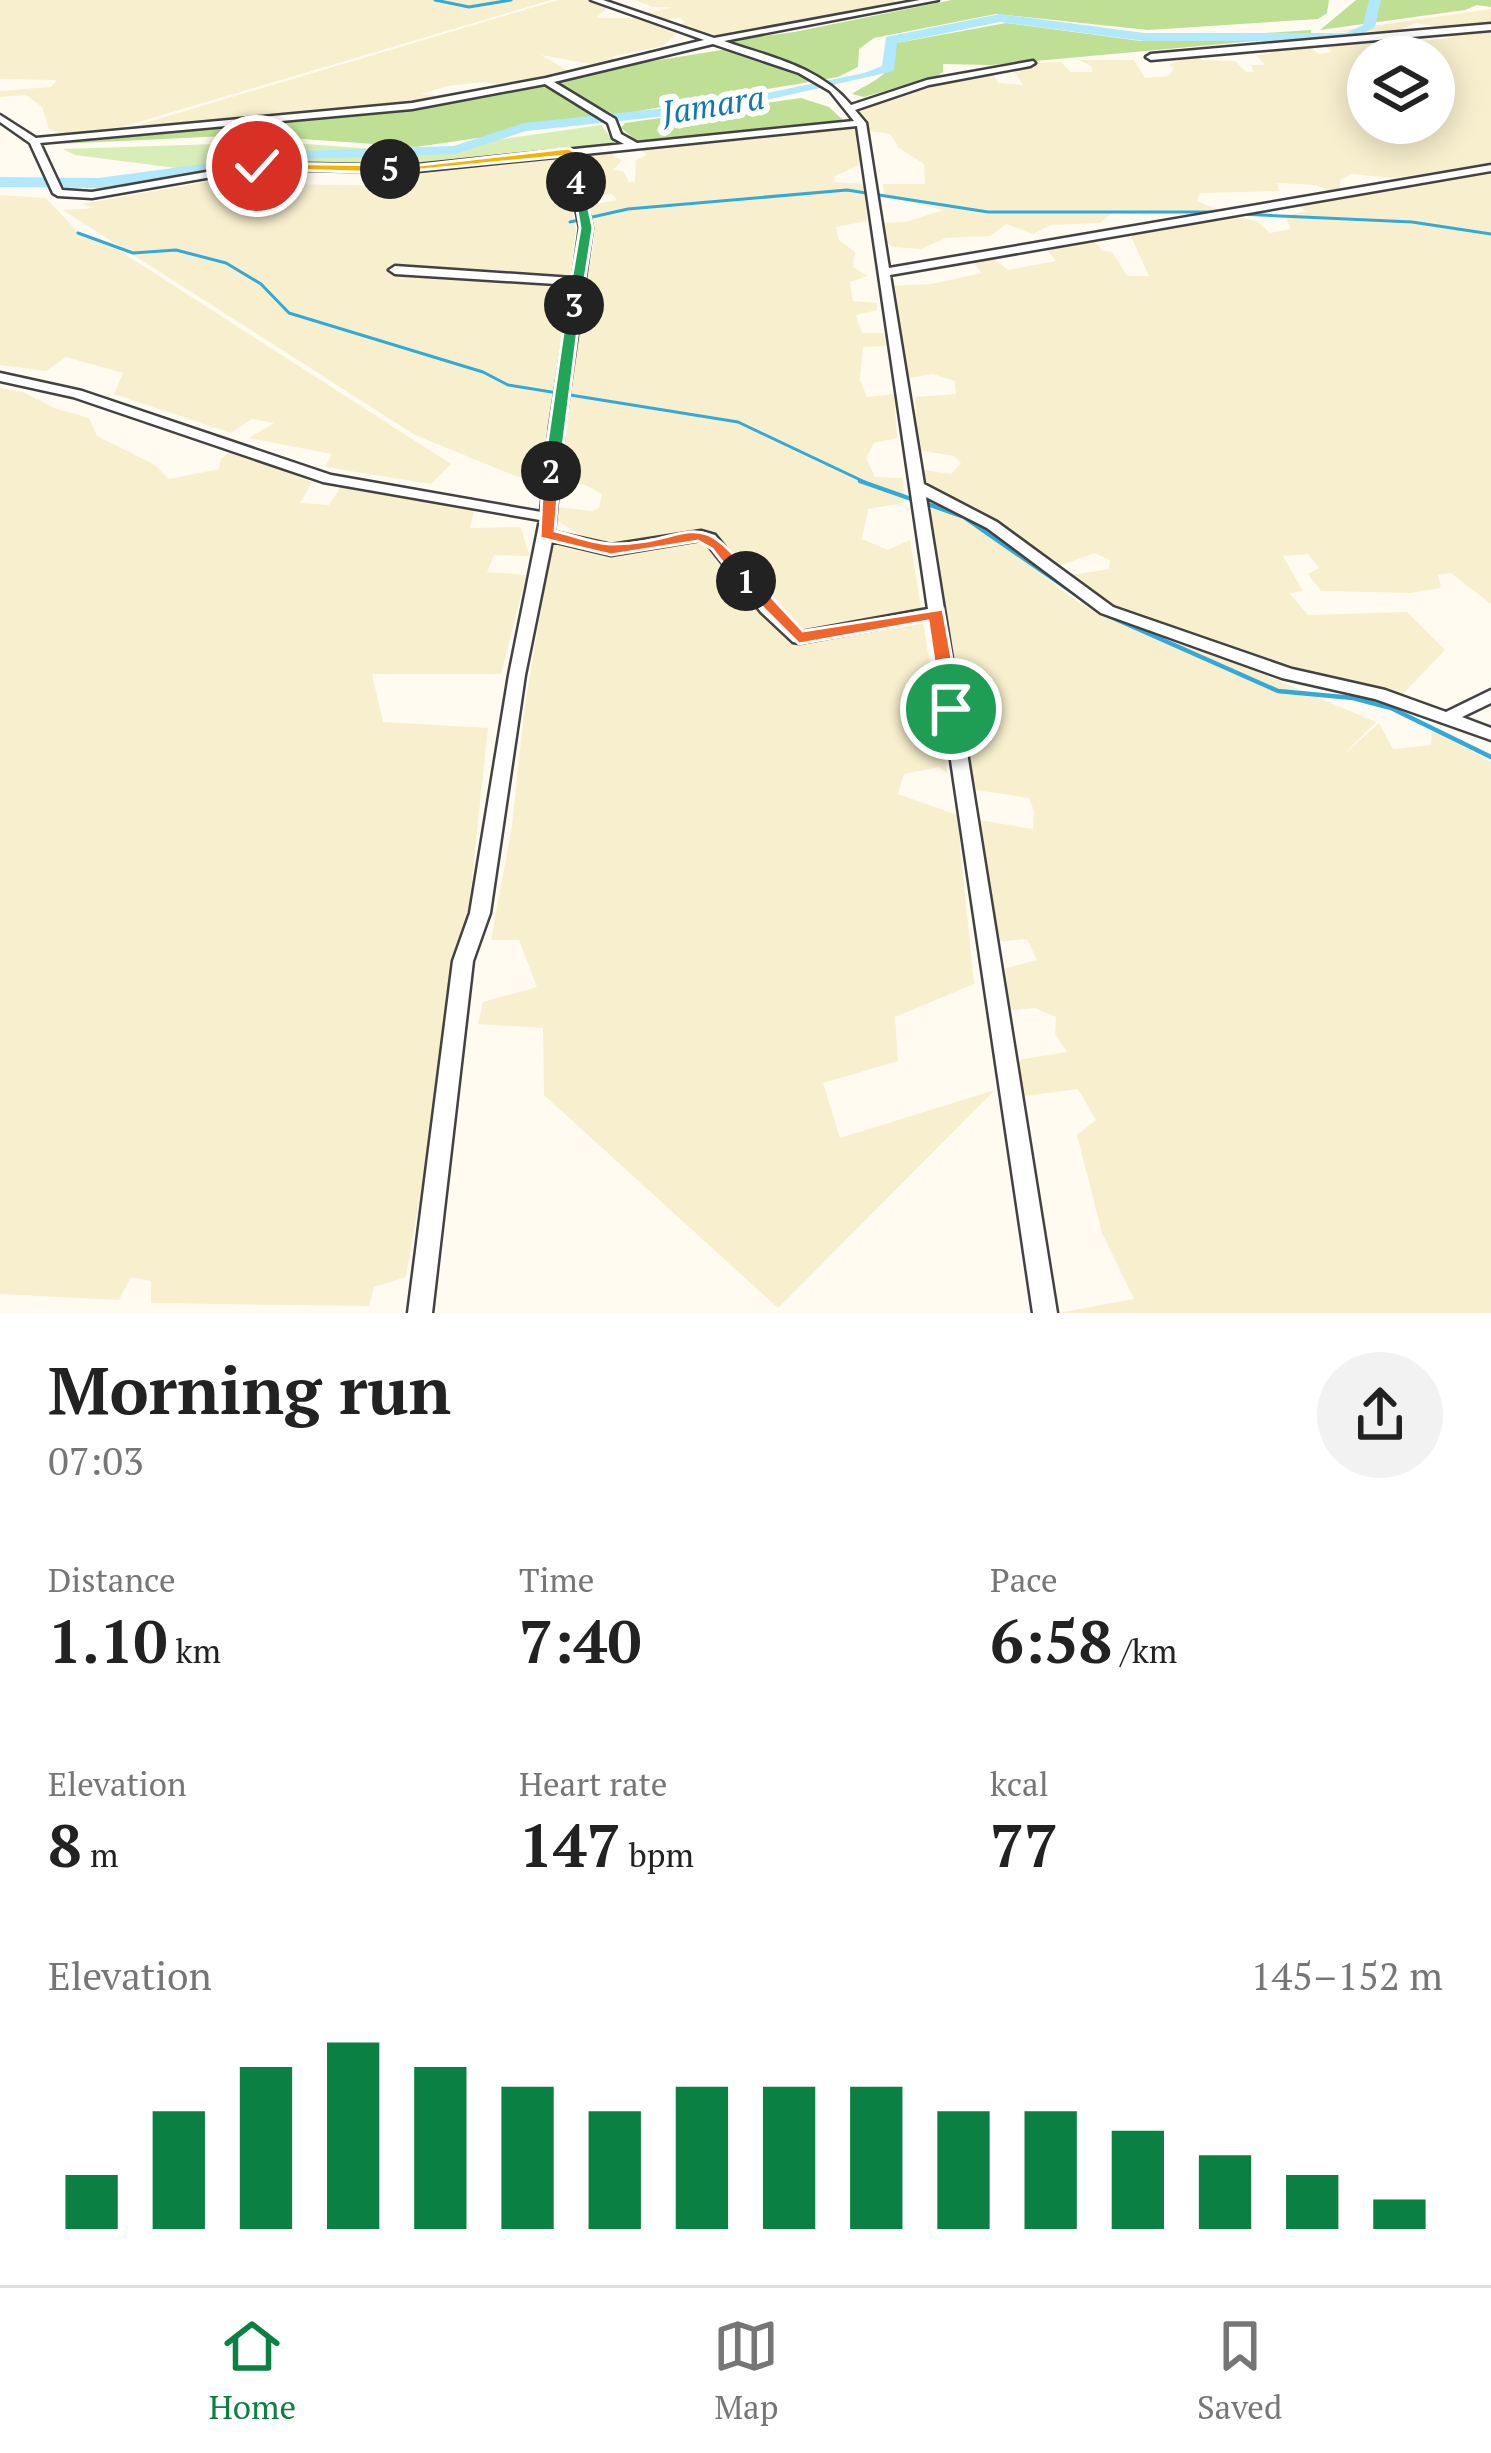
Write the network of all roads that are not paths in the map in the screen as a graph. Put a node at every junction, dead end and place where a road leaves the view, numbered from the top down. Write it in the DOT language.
graph roads {
  1 [pos="596,0"];
  2 [pos="934,0"];
  3 [pos="1491,27"];
  4 [pos="710,41"];
  5 [pos="1151,57"];
  6 [pos="1030,63"];
  7 [pos="546,81"];
  8 [pos="850,108"];
  9 [pos="0,118"];
  10 [pos="861,123"];
  11 [pos="34,141"];
  12 [pos="634,146"];
  13 [pos="569,152"];
  14 [pos="1491,168"];
  15 [pos="395,270"];
  16 [pos="883,273"];
  17 [pos="578,282"];
  18 [pos="0,377"];
  19 [pos="916,486"];
  20 [pos="546,526"];
  21 [pos="936,613"];
  22 [pos="1491,696"];
  23 [pos="1451,716"];
  24 [pos="1491,734"];
  25 [pos="420,1313"];
  26 [pos="1045,1313"];
  1 -- 4 [label="street"];
  2 -- 4 [label="street"];
  3 -- 5 [label="street"];
  4 -- 7 [label="street"];
  4 -- 8 [label="street"];
  6 -- 8 [label="street"];
  7 -- 11 [label="street"];
  7 -- 12 [label="street"];
  8 -- 10 [label="street"];
  9 -- 11 [label="street"];
  10 -- 12 [label="street"];
  10 -- 16 [label="street"];
  11 -- 13 [label="street"];
  12 -- 13 [label="street"];
  13 -- 17 [label="street"];
  14 -- 16 [label="street"];
  15 -- 17 [label="street"];
  16 -- 19 [label="street"];
  17 -- 20 [label="street"];
  18 -- 20 [label="street"];
  19 -- 21 [label="street"];
  19 -- 23 [label="street"];
  20 -- 21 [label="street"];
  20 -- 25 [label="street"];
  21 -- 26 [label="street"];
  22 -- 23 [label="street"];
  23 -- 24 [label="street"];
}
